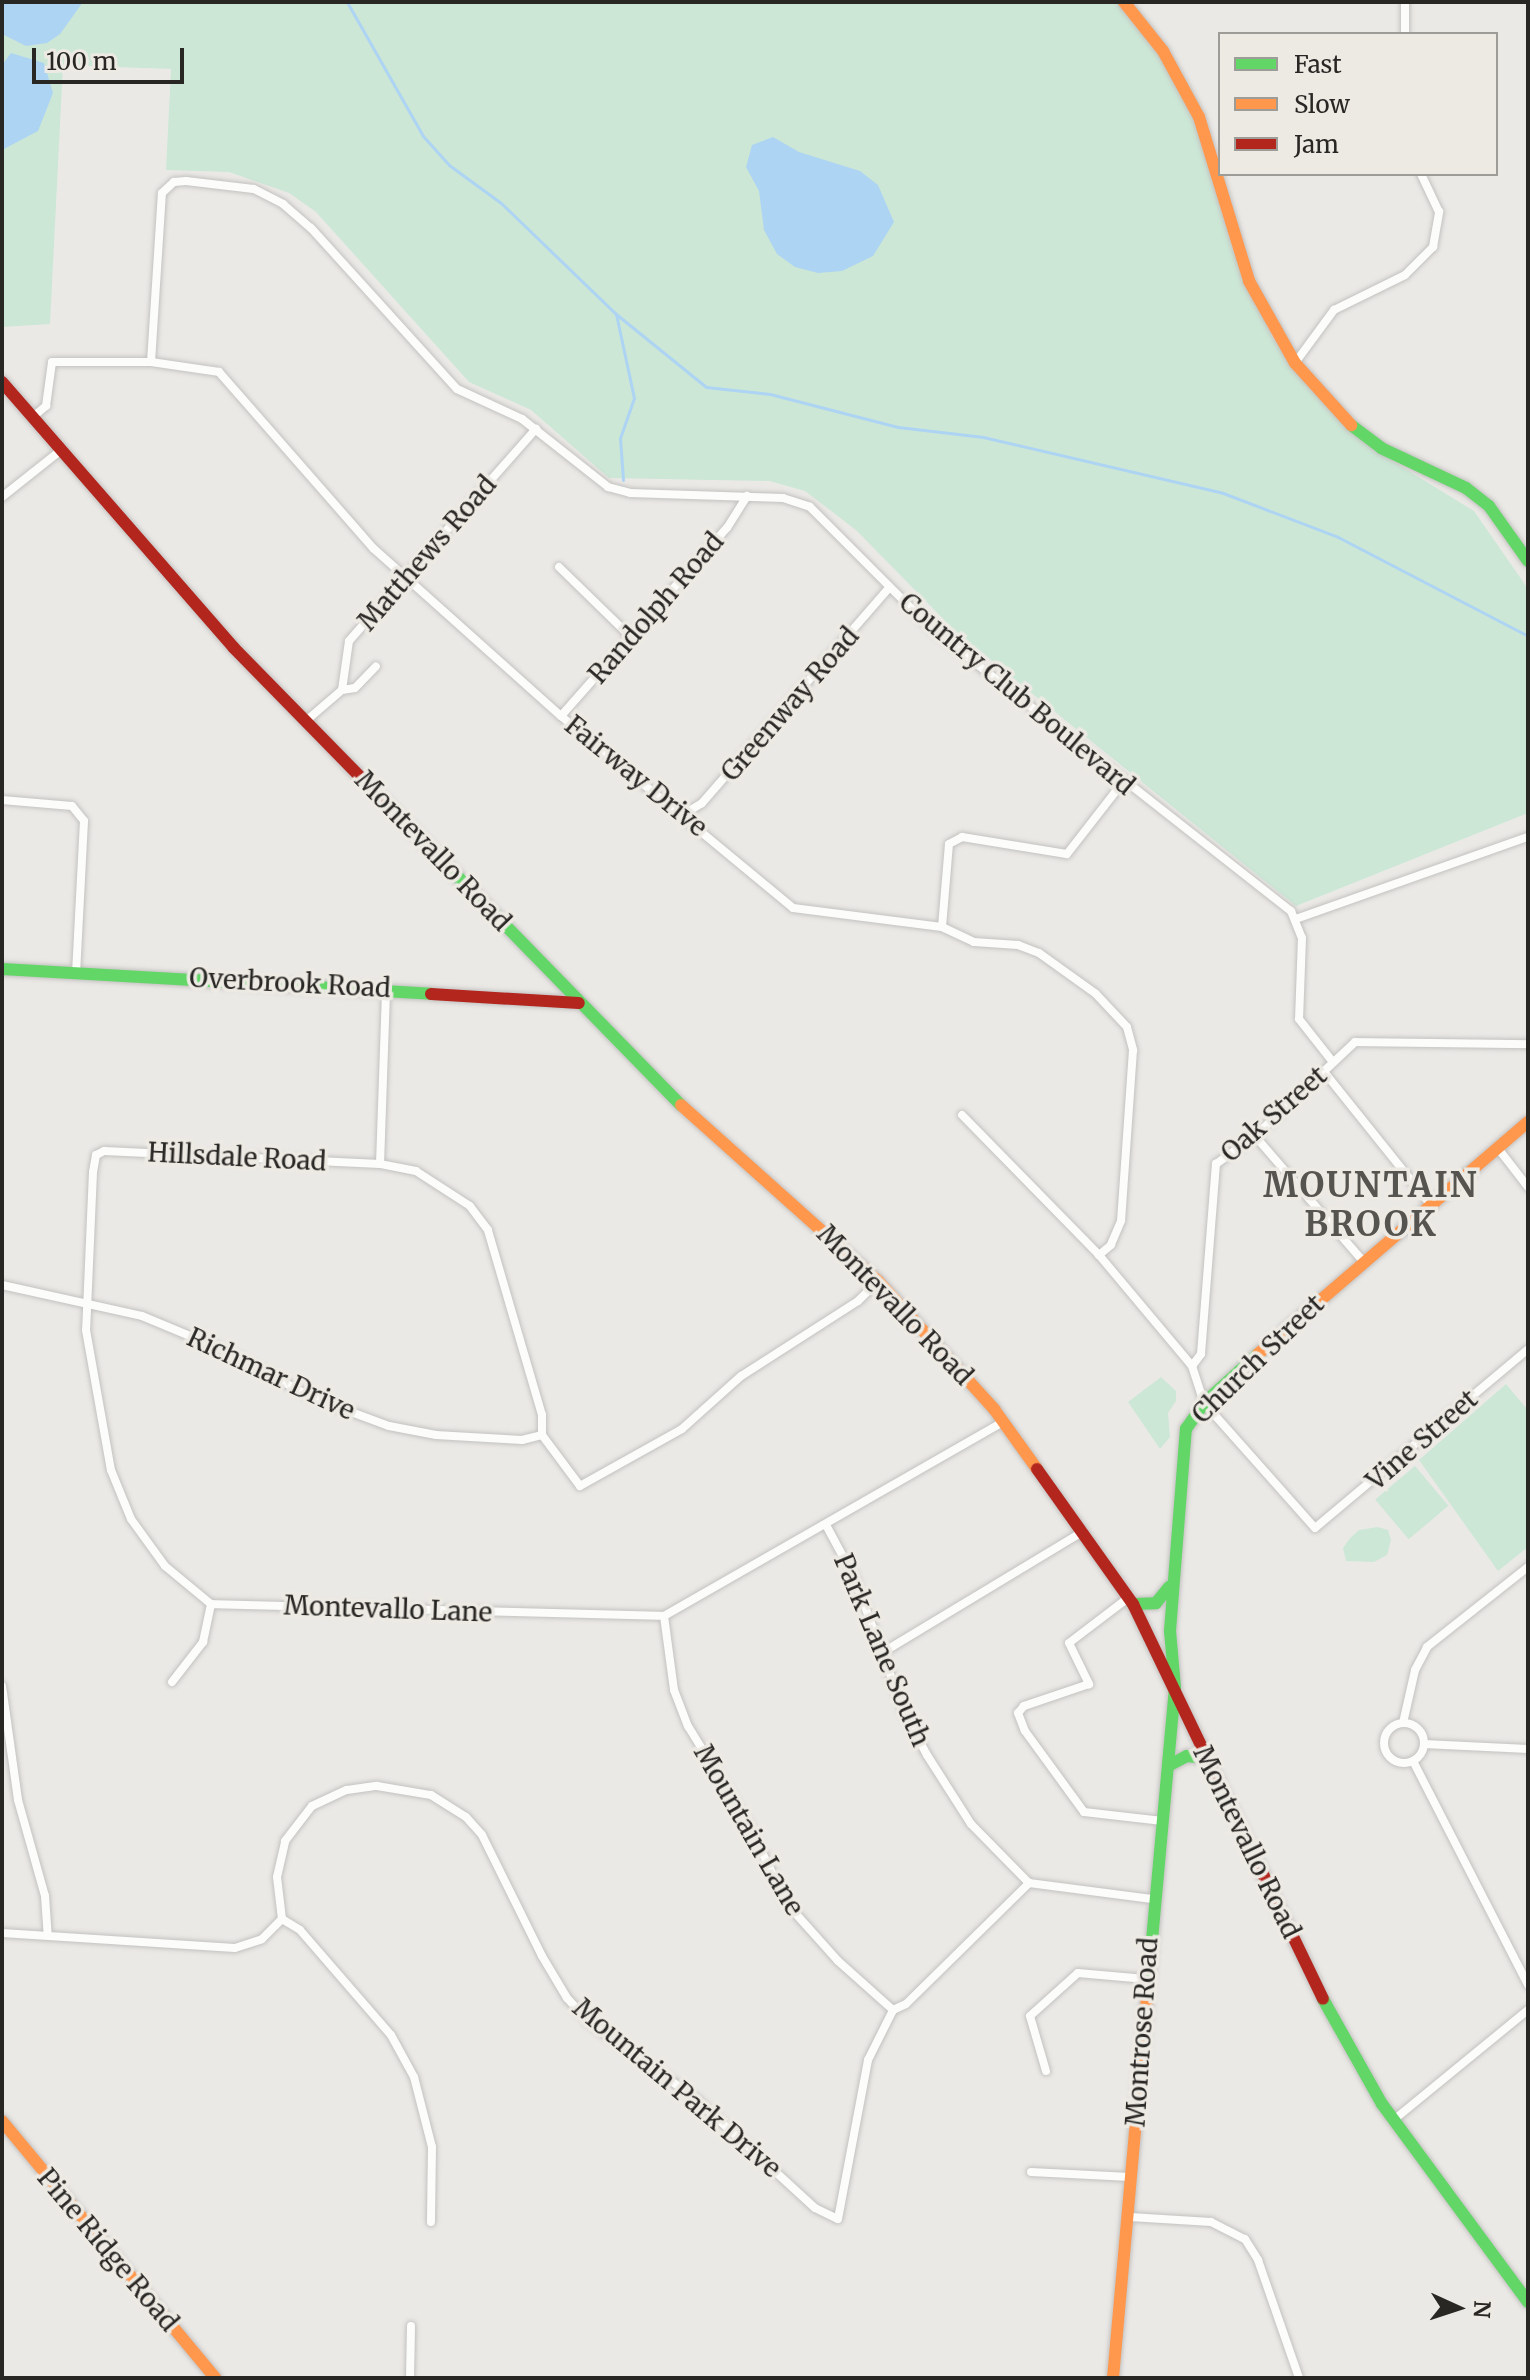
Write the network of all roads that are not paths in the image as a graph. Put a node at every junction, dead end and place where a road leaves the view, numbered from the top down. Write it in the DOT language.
graph roads {
  1 [pos="1124,2"];
  2 [pos="1405,2"];
  3 [pos="1405,32"];
  4 [pos="1422,176"];
  5 [pos="151,362"];
  6 [pos="1295,363"];
  7 [pos="2,382"];
  8 [pos="34,416"];
  9 [pos="536,429"];
  10 [pos="61,450"];
  11 [pos="747,496"];
  12 [pos="2,497"];
  13 [pos="1528,561"];
  14 [pos="559,567"];
  15 [pos="407,577"];
  16 [pos="890,587"];
  17 [pos="630,636"];
  18 [pos="376,666"];
  19 [pos="342,690"];
  20 [pos="561,716"];
  21 [pos="307,720"];
  22 [pos="1123,782"];
  23 [pos="2,800"];
  24 [pos="684,814"];
  25 [pos="1528,837"];
  26 [pos="1296,919"];
  27 [pos="942,927"];
  28 [pos="2,969"];
  29 [pos="76,972"];
  30 [pos="386,988"];
  31 [pos="579,1003"];
  32 [pos="1528,1044"];
  33 [pos="1333,1062"];
  34 [pos="1325,1073"];
  35 [pos="962,1115"];
  36 [pos="1528,1122"];
  37 [pos="1255,1136"];
  38 [pos="1497,1147"];
  39 [pos="380,1164"];
  40 [pos="1528,1187"];
  41 [pos="1429,1203"];
  42 [pos="1099,1255"];
  43 [pos="1362,1260"];
  44 [pos="878,1281"];
  45 [pos="2,1285"];
  46 [pos="85,1301"];
  47 [pos="1528,1349"];
  48 [pos="1192,1366"];
  49 [pos="1204,1403"];
  50 [pos="1001,1423"];
  51 [pos="542,1435"];
  52 [pos="826,1525"];
  53 [pos="1084,1531"];
  54 [pos="1528,1567"];
  55 [pos="1173,1580"];
  56 [pos="1131,1601"];
  57 [pos="211,1604"];
  58 [pos="664,1616"];
  59 [pos="885,1651"];
  60 [pos="172,1682"];
  61 [pos="2,1686"];
  62 [pos="1175,1687"];
  63 [pos="1403,1723"];
  64 [pos="1424,1744"];
  65 [pos="1528,1749"];
  66 [pos="1205,1758"];
  67 [pos="1413,1761"];
  68 [pos="1168,1766"];
  69 [pos="1162,1821"];
  70 [pos="1029,1883"];
  71 [pos="1152,1899"];
  72 [pos="282,1919"];
  73 [pos="2,1933"];
  74 [pos="48,1935"];
  75 [pos="1146,1979"];
  76 [pos="1528,1985"];
  77 [pos="893,2010"];
  78 [pos="1528,2010"];
  79 [pos="1046,2071"];
  80 [pos="1396,2118"];
  81 [pos="2,2121"];
  82 [pos="1031,2172"];
  83 [pos="1130,2177"];
  84 [pos="1130,2217"];
  85 [pos="431,2222"];
  86 [pos="1528,2302"];
  87 [pos="411,2326"];
  88 [pos="215,2378"];
  89 [pos="410,2378"];
  90 [pos="1113,2378"];
  91 [pos="1299,2378"];
  1 -- 6 [label="main road"];
  2 -- 3 [label="street"];
  4 -- 6 [label="street"];
  5 -- 8 [label="street"];
  5 -- 9 [label="street, Country Club Boulevard"];
  5 -- 15 [label="street, Fairway Drive"];
  6 -- 13 [label="main road"];
  7 -- 8 [label="main road, Montevallo Road"];
  8 -- 10 [label="main road, Montevallo Road"];
  9 -- 11 [label="street, Country Club Boulevard"];
  9 -- 15 [label="street, Matthews Road"];
  10 -- 12 [label="street"];
  10 -- 21 [label="main road, Montevallo Road"];
  11 -- 16 [label="street, Country Club Boulevard"];
  11 -- 17 [label="street, Randolph Road"];
  14 -- 17 [label="street"];
  15 -- 19 [label="street, Matthews Road"];
  15 -- 20 [label="street, Fairway Drive"];
  16 -- 22 [label="street, Country Club Boulevard"];
  16 -- 24 [label="street, Greenway Road"];
  17 -- 20 [label="street, Randolph Road"];
  18 -- 19 [label="street"];
  19 -- 21 [label="street"];
  20 -- 24 [label="street, Fairway Drive"];
  21 -- 31 [label="main road, Montevallo Road"];
  22 -- 26 [label="street, Country Club Boulevard"];
  22 -- 27 [label="street"];
  23 -- 29 [label="street"];
  24 -- 27 [label="street, Fairway Drive"];
  25 -- 26 [label="street"];
  26 -- 33 [label="street"];
  27 -- 42 [label="street, Fairway Drive"];
  28 -- 29 [label="main road, Overbrook Road"];
  29 -- 30 [label="main road, Overbrook Road"];
  30 -- 31 [label="main road, Overbrook Road"];
  30 -- 39 [label="street"];
  31 -- 44 [label="main road, Montevallo Road"];
  32 -- 33 [label="street, Oak Street"];
  33 -- 34 [label="street, Oak Street"];
  34 -- 37 [label="street, Oak Street"];
  34 -- 41 [label="street"];
  35 -- 42 [label="street"];
  36 -- 38 [label="main road, Church Street"];
  37 -- 43 [label="street"];
  37 -- 48 [label="street, Oak Street"];
  38 -- 40 [label="street"];
  38 -- 41 [label="main road, Church Street"];
  39 -- 46 [label="street, Hillsdale Road"];
  39 -- 51 [label="street"];
  41 -- 43 [label="main road, Church Street"];
  42 -- 48 [label="street"];
  43 -- 49 [label="main road, Church Street"];
  44 -- 50 [label="main road, Montevallo Road"];
  44 -- 51 [label="street"];
  45 -- 46 [label="street, Richmar Drive"];
  46 -- 51 [label="street, Richmar Drive"];
  46 -- 57 [label="street"];
  47 -- 49 [label="street, Vine Street"];
  48 -- 49 [label="street"];
  49 -- 55 [label="main road, Church Street"];
  50 -- 52 [label="street"];
  50 -- 53 [label="main road, Montevallo Road"];
  52 -- 58 [label="street"];
  52 -- 59 [label="street, Park Lane South"];
  53 -- 56 [label="main road, Montevallo Road"];
  53 -- 59 [label="street"];
  54 -- 63 [label="street"];
  55 -- 56 [label="main road"];
  55 -- 62 [label="main road, Church Street"];
  56 -- 62 [label="main road, Montevallo Road"];
  56 -- 69 [label="street"];
  57 -- 58 [label="street, Montevallo Lane"];
  57 -- 60 [label="street"];
  58 -- 77 [label="street, Mountain Lane"];
  59 -- 70 [label="street, Park Lane South"];
  61 -- 74 [label="street"];
  62 -- 66 [label="main road, Montevallo Road"];
  62 -- 68 [label="main road, Montrose Road"];
  63 -- 64 [label="street"];
  63 -- 67 [label="street"];
  64 -- 65 [label="street"];
  64 -- 67 [label="street"];
  66 -- 68 [label="main road"];
  66 -- 80 [label="main road, Montevallo Road"];
  67 -- 76 [label="street"];
  68 -- 69 [label="main road, Montrose Road"];
  69 -- 71 [label="main road, Montrose Road"];
  70 -- 71 [label="street"];
  70 -- 77 [label="street, Mountain Park Drive"];
  71 -- 75 [label="main road, Montrose Road"];
  72 -- 74 [label="street"];
  72 -- 77 [label="street, Mountain Park Drive"];
  72 -- 85 [label="street"];
  73 -- 74 [label="street"];
  75 -- 79 [label="street"];
  75 -- 83 [label="main road, Montrose Road"];
  78 -- 80 [label="street"];
  80 -- 86 [label="main road, Montevallo Road"];
  81 -- 88 [label="main road, Pine Ridge Road"];
  82 -- 83 [label="street"];
  83 -- 84 [label="main road, Montrose Road"];
  84 -- 90 [label="main road, Montrose Road"];
  84 -- 91 [label="street"];
  87 -- 89 [label="street"];
}
